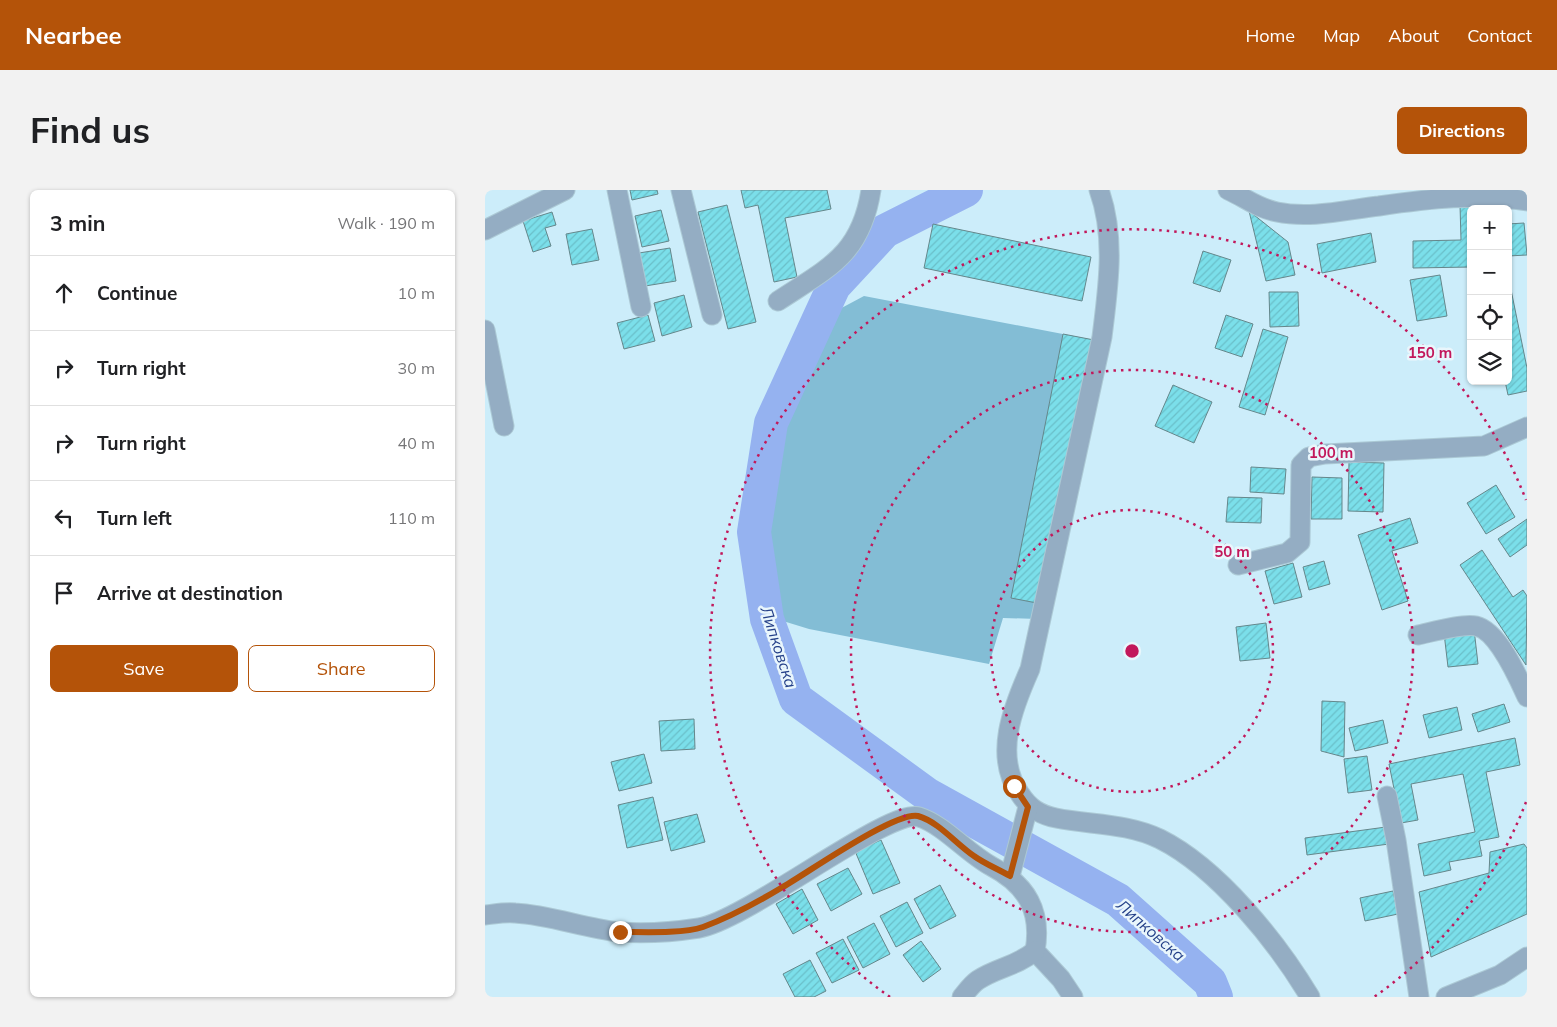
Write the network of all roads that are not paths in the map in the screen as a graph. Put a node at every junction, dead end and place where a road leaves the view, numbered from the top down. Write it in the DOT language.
graph roads {
  1 [pos="565,190"];
  2 [pos="617,190"];
  3 [pos="681,190"];
  4 [pos="871,190"];
  5 [pos="1099,190"];
  6 [pos="1228,190"];
  7 [pos="1527,201"];
  8 [pos="485,230"];
  9 [pos="778,300"];
  10 [pos="641,307"];
  11 [pos="712,315"];
  12 [pos="485,330"];
  13 [pos="504,426"];
  14 [pos="1527,427"];
  15 [pos="1237,565"];
  16 [pos="1418,635"];
  17 [pos="1527,697"];
  18 [pos="1387,796"];
  19 [pos="1028,807"];
  20 [pos="1010,876"];
  21 [pos="485,915"];
  22 [pos="1035,952"];
  23 [pos="1527,957"];
  24 [pos="962,997"];
  25 [pos="1073,997"];
  26 [pos="1310,997"];
  27 [pos="1419,997"];
  28 [pos="1446,997"];
  1 -- 8 [label="street"];
  2 -- 10 [label="street"];
  3 -- 11 [label="street"];
  4 -- 9 [label="street"];
  5 -- 19 [label="street"];
  6 -- 7 [label="street"];
  12 -- 13 [label="street"];
  14 -- 15 [label="street"];
  16 -- 17 [label="street"];
  18 -- 27 [label="street"];
  19 -- 20 [label="street"];
  19 -- 26 [label="street"];
  20 -- 21 [label="street"];
  20 -- 22 [label="street"];
  22 -- 24 [label="street"];
  22 -- 25 [label="street"];
  23 -- 28 [label="street"];
}
